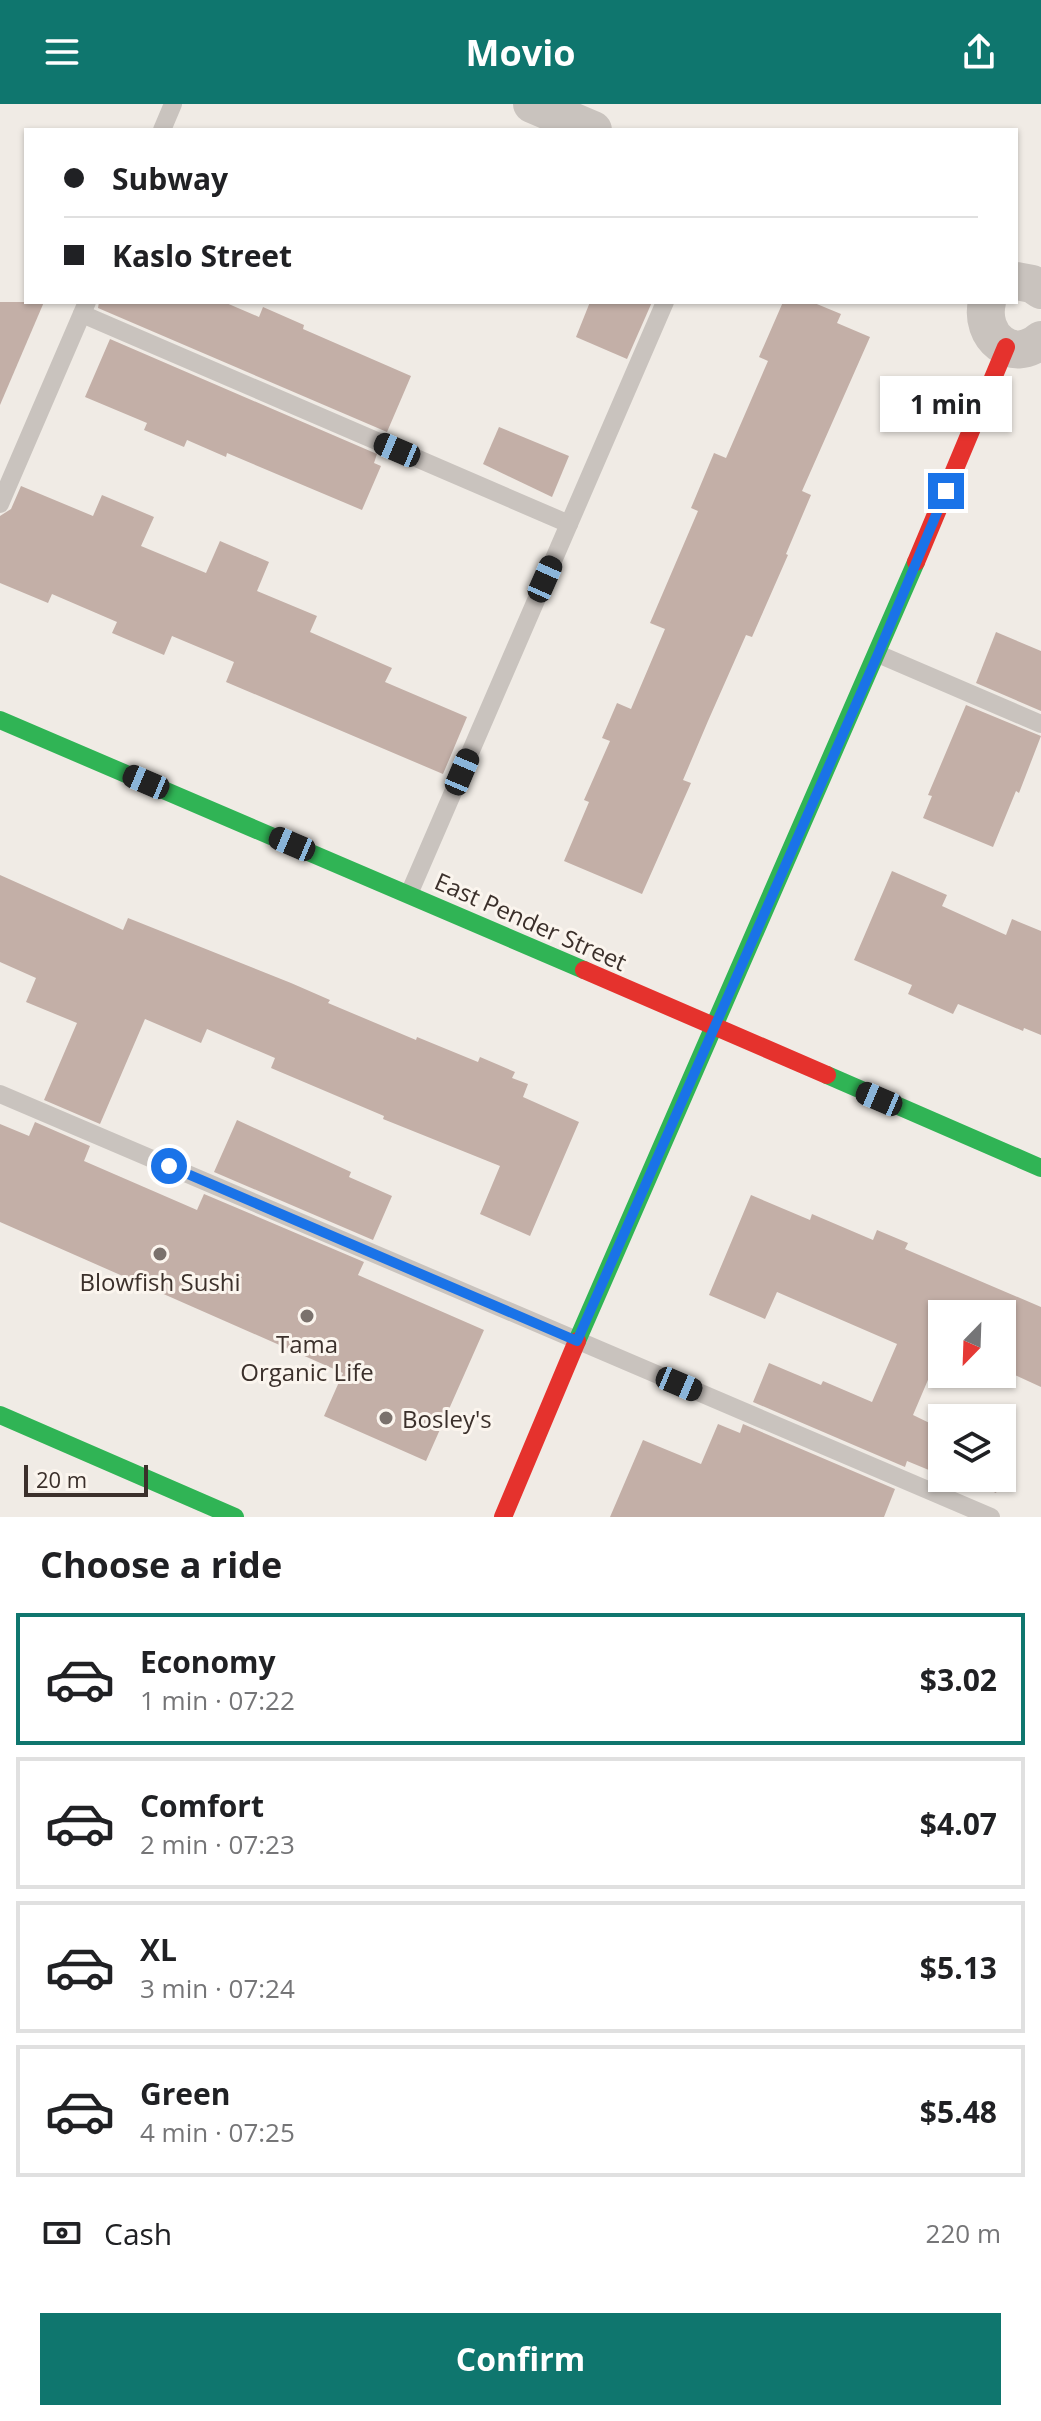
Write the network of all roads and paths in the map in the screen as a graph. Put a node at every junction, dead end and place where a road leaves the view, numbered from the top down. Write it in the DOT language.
graph roads {
  1 [pos="173,104"];
  2 [pos="532,104"];
  3 [pos="163,128"];
  4 [pos="588,128"];
  5 [pos="664,304"];
  6 [pos="987,304"];
  7 [pos="85,308"];
  8 [pos="1023,344"];
  9 [pos="0,504"];
  10 [pos="569,524"];
  11 [pos="878,654"];
  12 [pos="0,720"];
  13 [pos="1041,724"];
  14 [pos="409,894"];
  15 [pos="715,1028"];
  16 [pos="0,1094"];
  17 [pos="1041,1168"];
  18 [pos="577,1341"];
  19 [pos="0,1415"];
  20 [pos="235,1517"];
  21 [pos="503,1517"];
  22 [pos="991,1517"];
  1 -- 3 [label="lane"];
  2 -- 4 [label="street"];
  5 -- 10 [label="lane"];
  6 -- 8 [label="street"];
  7 -- 9 [label="lane"];
  7 -- 10 [label="lane"];
  8 -- 11 [label="street"];
  10 -- 14 [label="lane"];
  11 -- 13 [label="lane"];
  11 -- 15 [label="street"];
  12 -- 14 [label="street, East Pender Street"];
  14 -- 15 [label="street, East Pender Street"];
  15 -- 17 [label="street, East Pender Street"];
  15 -- 18 [label="street"];
  16 -- 18 [label="lane"];
  18 -- 21 [label="street"];
  18 -- 22 [label="lane"];
  19 -- 20 [label="street"];
}
